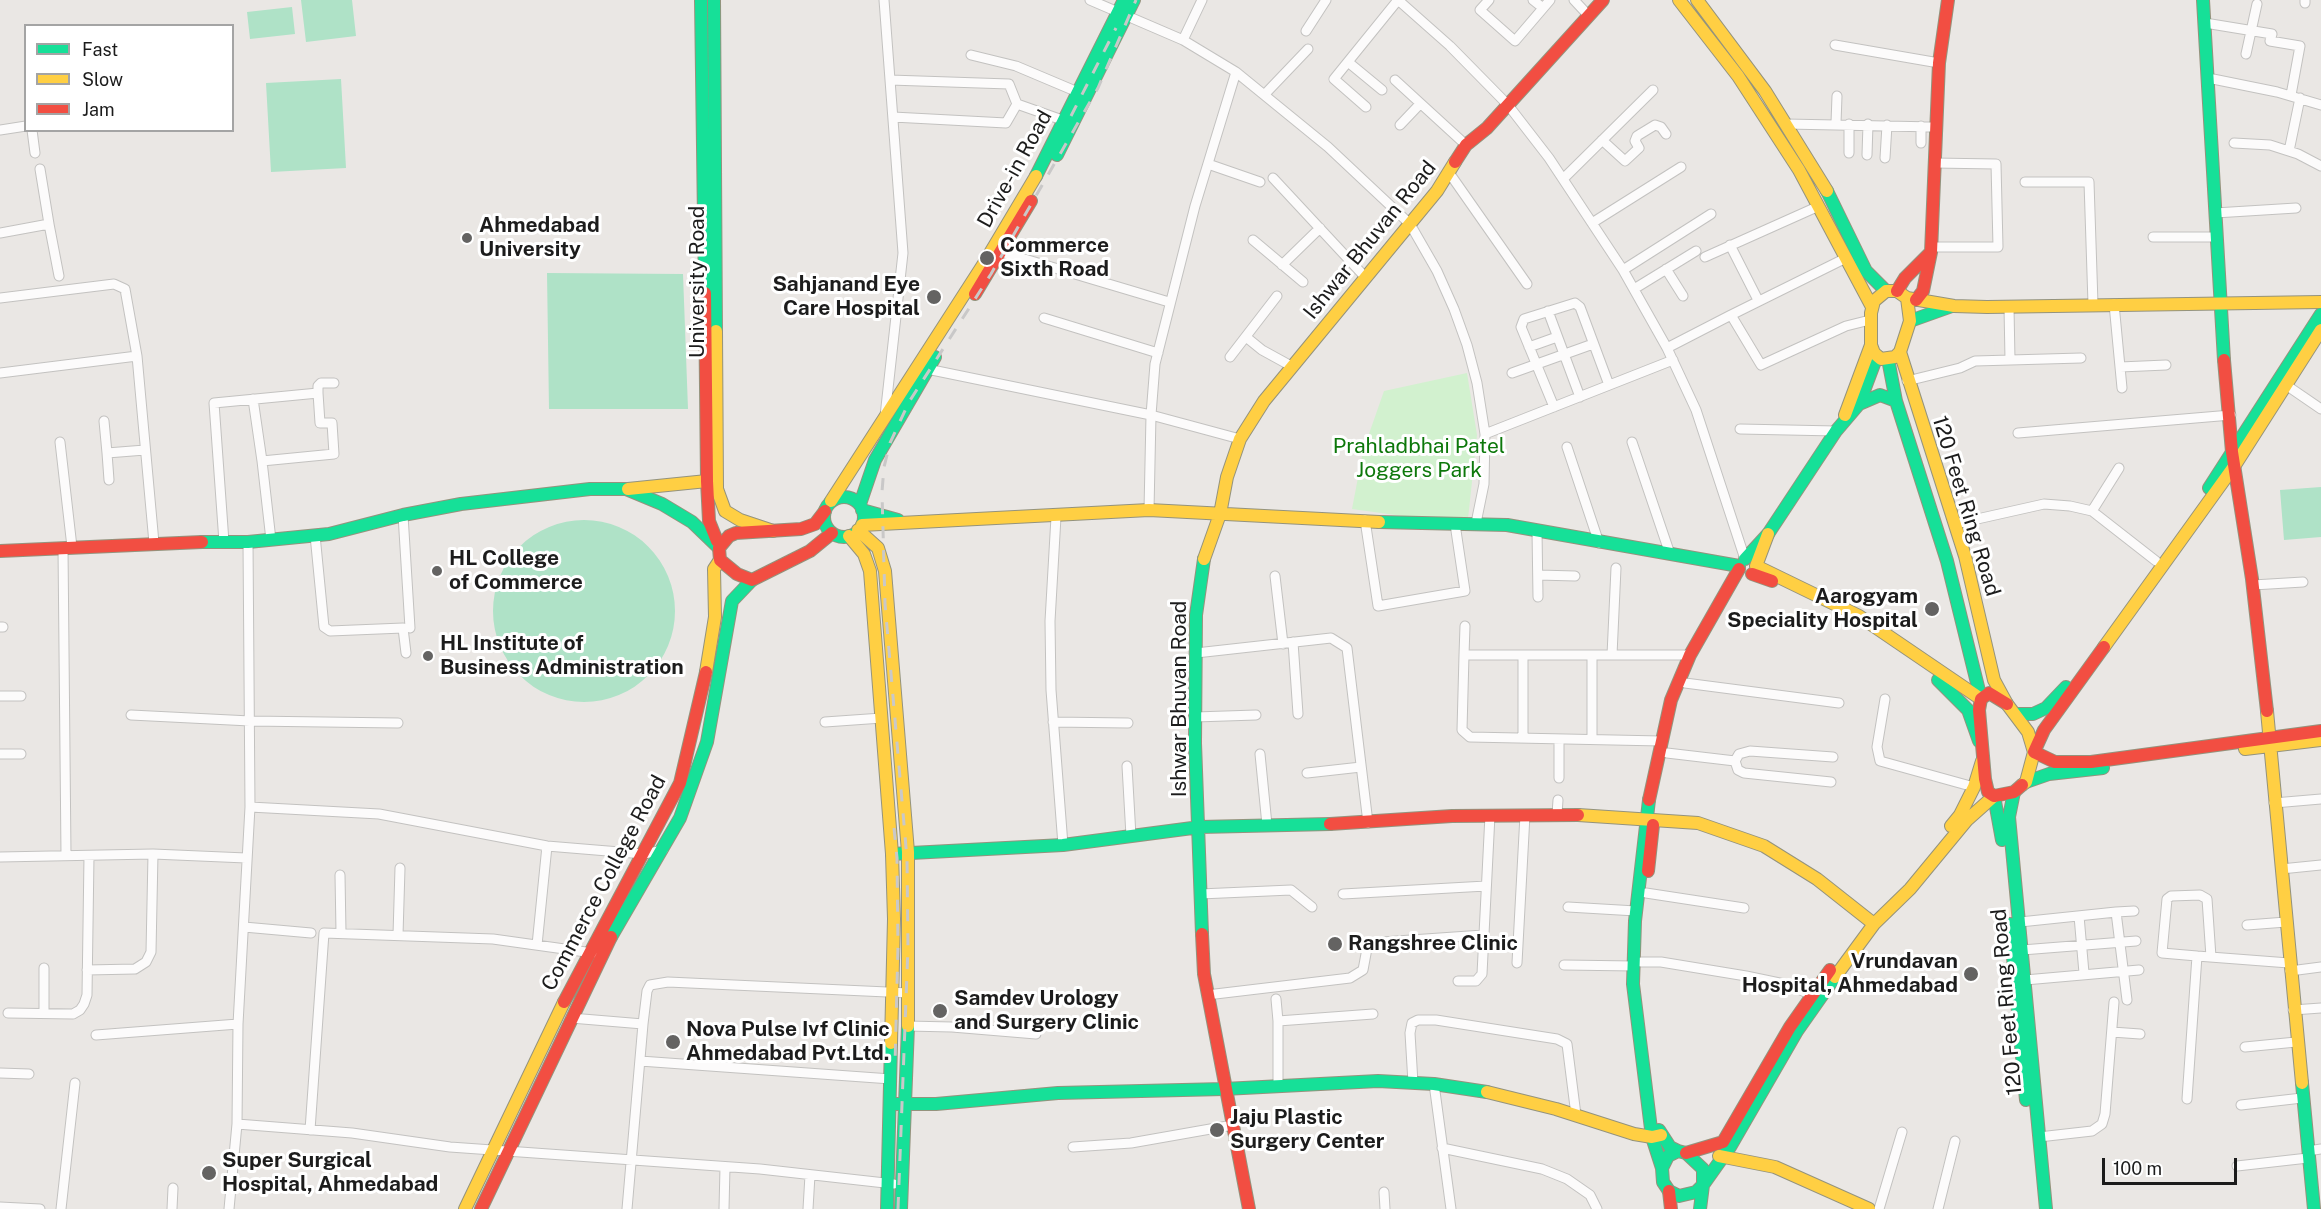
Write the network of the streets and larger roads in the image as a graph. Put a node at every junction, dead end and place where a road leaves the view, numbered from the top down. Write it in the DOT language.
graph roads {
  1 [pos="701,0"];
  2 [pos="714,0"];
  3 [pos="884,0"];
  4 [pos="1090,0"];
  5 [pos="1134,0"];
  6 [pos="1202,0"];
  7 [pos="1326,0"];
  8 [pos="1398,0"];
  9 [pos="1489,0"];
  10 [pos="1533,0"];
  11 [pos="1550,0"];
  12 [pos="1574,0"];
  13 [pos="1603,0"];
  14 [pos="1679,0"];
  15 [pos="1697,0"];
  16 [pos="1944,0"];
  17 [pos="2203,0"];
  18 [pos="2258,4"];
  19 [pos="1543,8"];
  20 [pos="1123,9"];
  21 [pos="1588,15"];
  22 [pos="2205,23"];
  23 [pos="1306,31"];
  24 [pos="2252,31"];
  25 [pos="1183,40"];
  26 [pos="1835,45"];
  27 [pos="1308,49"];
  28 [pos="2246,54"];
  29 [pos="971,55"];
  30 [pos="1348,62"];
  31 [pos="1939,63"];
  32 [pos="1236,72"];
  33 [pos="2208,78"];
  34 [pos="890,80"];
  35 [pos="1395,80"];
  36 [pos="1382,90"];
  37 [pos="1653,90"];
  38 [pos="1080,93"];
  39 [pos="1265,94"];
  40 [pos="1837,96"];
  41 [pos="2296,97"];
  42 [pos="1017,104"];
  43 [pos="1419,105"];
  44 [pos="1508,105"];
  45 [pos="2321,105"];
  46 [pos="1366,107"];
  47 [pos="893,117"];
  48 [pos="1065,121"];
  49 [pos="1836,123"];
  50 [pos="1786,124"];
  51 [pos="1849,124"];
  52 [pos="1868,124"];
  53 [pos="1400,125"];
  54 [pos="1887,125"];
  55 [pos="24,126"];
  56 [pos="1921,126"];
  57 [pos="1935,127"];
  58 [pos="0,130"];
  59 [pos="32,132"];
  60 [pos="1665,134"];
  61 [pos="1602,140"];
  62 [pos="1921,143"];
  63 [pos="2234,143"];
  64 [pos="1466,145"];
  65 [pos="2289,152"];
  66 [pos="35,153"];
  67 [pos="1849,153"];
  68 [pos="1867,155"];
  69 [pos="1886,158"];
  70 [pos="1934,163"];
  71 [pos="1208,164"];
  72 [pos="2321,166"];
  73 [pos="1681,167"];
  74 [pos="40,169"];
  75 [pos="1449,174"];
  76 [pos="1272,178"];
  77 [pos="1563,179"];
  78 [pos="1260,182"];
  79 [pos="2025,182"];
  80 [pos="1819,206"];
  81 [pos="2296,208"];
  82 [pos="2215,213"];
  83 [pos="1711,214"];
  84 [pos="1592,223"];
  85 [pos="49,224"];
  86 [pos="1410,224"];
  87 [pos="1320,228"];
  88 [pos="0,233"];
  89 [pos="2153,237"];
  90 [pos="2216,237"];
  91 [pos="1253,240"];
  92 [pos="1730,245"];
  93 [pos="1931,250"];
  94 [pos="1696,251"];
  95 [pos="1001,252"];
  96 [pos="1705,257"];
  97 [pos="1846,258"];
  98 [pos="1282,265"];
  99 [pos="1666,269"];
  100 [pos="1623,270"];
  101 [pos="59,276"];
  102 [pos="1366,278"];
  103 [pos="1905,278"];
  104 [pos="1303,282"];
  105 [pos="1877,282"];
  106 [pos="1527,284"];
  107 [pos="1634,289"];
  108 [pos="1901,295"];
  109 [pos="1277,296"];
  110 [pos="1683,296"];
  111 [pos="0,298"];
  112 [pos="1758,300"];
  113 [pos="2220,302"];
  114 [pos="2321,302"];
  115 [pos="1169,303"];
  116 [pos="2093,304"];
  117 [pos="2114,304"];
  118 [pos="1954,306"];
  119 [pos="1872,307"];
  120 [pos="2008,307"];
  121 [pos="1548,311"];
  122 [pos="2321,314"];
  123 [pos="1731,315"];
  124 [pos="1044,318"];
  125 [pos="1870,320"];
  126 [pos="1910,321"];
  127 [pos="2321,330"];
  128 [pos="1246,337"];
  129 [pos="1557,337"];
  130 [pos="1593,344"];
  131 [pos="1529,347"];
  132 [pos="1667,348"];
  133 [pos="1900,352"];
  134 [pos="1158,353"];
  135 [pos="1564,354"];
  136 [pos="1879,354"];
  137 [pos="136,356"];
  138 [pos="1230,357"];
  139 [pos="2081,358"];
  140 [pos="1673,360"];
  141 [pos="2010,360"];
  142 [pos="1536,364"];
  143 [pos="2166,365"];
  144 [pos="1293,367"];
  145 [pos="2120,368"];
  146 [pos="927,369"];
  147 [pos="0,373"];
  148 [pos="1512,373"];
  149 [pos="1907,381"];
  150 [pos="334,382"];
  151 [pos="2286,385"];
  152 [pos="1609,386"];
  153 [pos="2121,388"];
  154 [pos="318,393"];
  155 [pos="1580,397"];
  156 [pos="253,399"];
  157 [pos="1896,401"];
  158 [pos="1859,404"];
  159 [pos="1554,407"];
  160 [pos="2321,409"];
  161 [pos="1151,415"];
  162 [pos="2231,415"];
  163 [pos="884,420"];
  164 [pos="104,421"];
  165 [pos="1839,428"];
  166 [pos="1740,429"];
  167 [pos="2018,433"];
  168 [pos="1485,434"];
  169 [pos="1240,439"];
  170 [pos="60,442"];
  171 [pos="1632,442"];
  172 [pos="1567,447"];
  173 [pos="145,450"];
  174 [pos="2232,452"];
  175 [pos="107,453"];
  176 [pos="262,461"];
  177 [pos="2235,465"];
  178 [pos="2119,468"];
  179 [pos="109,480"];
  180 [pos="707,481"];
  181 [pos="626,489"];
  182 [pos="828,506"];
  183 [pos="861,507"];
  184 [pos="1149,510"];
  185 [pos="2092,511"];
  186 [pos="1220,514"];
  187 [pos="403,515"];
  188 [pos="1056,517"];
  189 [pos="1365,520"];
  190 [pos="1476,523"];
  191 [pos="911,524"];
  192 [pos="1455,524"];
  193 [pos="1955,525"];
  194 [pos="856,530"];
  195 [pos="773,531"];
  196 [pos="1537,531"];
  197 [pos="832,533"];
  198 [pos="315,536"];
  199 [pos="271,540"];
  200 [pos="224,542"];
  201 [pos="248,542"];
  202 [pos="154,543"];
  203 [pos="1599,543"];
  204 [pos="68,547"];
  205 [pos="0,551"];
  206 [pos="720,554"];
  207 [pos="1670,555"];
  208 [pos="2156,561"];
  209 [pos="1616,568"];
  210 [pos="1746,569"];
  211 [pos="1538,575"];
  212 [pos="1275,576"];
  213 [pos="1575,576"];
  214 [pos="752,580"];
  215 [pos="2302,582"];
  216 [pos="2253,585"];
  217 [pos="1538,597"];
  218 [pos="1465,626"];
  219 [pos="410,628"];
  220 [pos="1288,643"];
  221 [pos="406,652"];
  222 [pos="1196,653"];
  223 [pos="1464,655"];
  224 [pos="1523,655"];
  225 [pos="1592,655"];
  226 [pos="1612,655"];
  227 [pos="1690,655"];
  228 [pos="1976,671"];
  229 [pos="1948,679"];
  230 [pos="1685,683"];
  231 [pos="0,696"];
  232 [pos="21,696"];
  233 [pos="1885,699"];
  234 [pos="1980,699"];
  235 [pos="1839,703"];
  236 [pos="2007,704"];
  237 [pos="1298,714"];
  238 [pos="2018,714"];
  239 [pos="131,715"];
  240 [pos="1256,715"];
  241 [pos="1195,717"];
  242 [pos="882,718"];
  243 [pos="250,721"];
  244 [pos="825,722"];
  245 [pos="1053,722"];
  246 [pos="398,723"];
  247 [pos="1128,723"];
  248 [pos="2321,732"];
  249 [pos="1523,738"];
  250 [pos="1559,739"];
  251 [pos="1592,740"];
  252 [pos="1661,741"];
  253 [pos="2321,741"];
  254 [pos="2269,742"];
  255 [pos="1981,745"];
  256 [pos="2034,752"];
  257 [pos="1666,753"];
  258 [pos="0,754"];
  259 [pos="21,754"];
  260 [pos="1260,754"];
  261 [pos="2165,756"];
  262 [pos="1833,757"];
  263 [pos="1735,761"];
  264 [pos="1982,761"];
  265 [pos="1127,766"];
  266 [pos="1361,767"];
  267 [pos="1307,773"];
  268 [pos="1559,778"];
  269 [pos="1831,782"];
  270 [pos="2026,782"];
  271 [pos="1974,787"];
  272 [pos="2014,792"];
  273 [pos="1994,796"];
  274 [pos="2321,799"];
  275 [pos="1558,800"];
  276 [pos="2274,803"];
  277 [pos="250,807"];
  278 [pos="1557,814"];
  279 [pos="1490,815"];
  280 [pos="1525,815"];
  281 [pos="1649,819"];
  282 [pos="1368,823"];
  283 [pos="1267,825"];
  284 [pos="1200,827"];
  285 [pos="1131,836"];
  286 [pos="1062,845"];
  287 [pos="547,846"];
  288 [pos="663,850"];
  289 [pos="908,852"];
  290 [pos="153,854"];
  291 [pos="644,854"];
  292 [pos="892,854"];
  293 [pos="66,855"];
  294 [pos="89,856"];
  295 [pos="0,857"];
  296 [pos="246,858"];
  297 [pos="2321,866"];
  298 [pos="400,868"];
  299 [pos="2281,869"];
  300 [pos="340,875"];
  301 [pos="1486,886"];
  302 [pos="1646,893"];
  303 [pos="1200,894"];
  304 [pos="1343,894"];
  305 [pos="1312,907"];
  306 [pos="1568,907"];
  307 [pos="1744,908"];
  308 [pos="2134,910"];
  309 [pos="1636,911"];
  310 [pos="2116,912"];
  311 [pos="2079,916"];
  312 [pos="1871,921"];
  313 [pos="2020,922"];
  314 [pos="2286,922"];
  315 [pos="2247,925"];
  316 [pos="244,927"];
  317 [pos="341,932"];
  318 [pos="311,933"];
  319 [pos="398,935"];
  320 [pos="1483,935"];
  321 [pos="2136,940"];
  322 [pos="2120,942"];
  323 [pos="537,945"];
  324 [pos="2082,945"];
  325 [pos="2022,950"];
  326 [pos="595,954"];
  327 [pos="2198,956"];
  328 [pos="2211,957"];
  329 [pos="1517,963"];
  330 [pos="1638,964"];
  331 [pos="1564,965"];
  332 [pos="2289,967"];
  333 [pos="2321,967"];
  334 [pos="44,968"];
  335 [pos="87,970"];
  336 [pos="2139,970"];
  337 [pos="2124,972"];
  338 [pos="2084,973"];
  339 [pos="2025,980"];
  340 [pos="1458,981"];
  341 [pos="893,992"];
  342 [pos="909,993"];
  343 [pos="1812,995"];
  344 [pos="1207,996"];
  345 [pos="1276,999"];
  346 [pos="2127,1000"];
  347 [pos="2114,1002"];
  348 [pos="2321,1008"];
  349 [pos="2293,1010"];
  350 [pos="8,1013"];
  351 [pos="44,1013"];
  352 [pos="1373,1014"];
  353 [pos="571,1018"];
  354 [pos="1278,1021"];
  355 [pos="238,1024"];
  356 [pos="643,1024"];
  357 [pos="907,1026"];
  358 [pos="2112,1032"];
  359 [pos="1036,1034"];
  360 [pos="2140,1034"];
  361 [pos="96,1035"];
  362 [pos="2296,1042"];
  363 [pos="2245,1047"];
  364 [pos="640,1061"];
  365 [pos="0,1073"];
  366 [pos="29,1074"];
  367 [pos="891,1079"];
  368 [pos="75,1083"];
  369 [pos="1413,1083"];
  370 [pos="1434,1084"];
  371 [pos="1278,1085"];
  372 [pos="1224,1089"];
  373 [pos="2302,1098"];
  374 [pos="2187,1099"];
  375 [pos="890,1104"];
  376 [pos="905,1105"];
  377 [pos="2241,1105"];
  378 [pos="1576,1115"];
  379 [pos="237,1124"];
  380 [pos="1233,1125"];
  381 [pos="310,1130"];
  382 [pos="1902,1132"];
  383 [pos="1657,1136"];
  384 [pos="2039,1137"];
  385 [pos="1955,1141"];
  386 [pos="1073,1147"];
  387 [pos="1442,1148"];
  388 [pos="2321,1149"];
  389 [pos="492,1150"];
  390 [pos="507,1151"];
  391 [pos="1700,1151"];
  392 [pos="1682,1152"];
  393 [pos="2308,1155"];
  394 [pos="1724,1157"];
  395 [pos="632,1160"];
  396 [pos="2237,1166"];
  397 [pos="725,1167"];
  398 [pos="1662,1168"];
  399 [pos="1716,1168"];
  400 [pos="810,1175"];
  401 [pos="887,1184"];
  402 [pos="902,1184"];
  403 [pos="173,1188"];
  404 [pos="1700,1188"];
  405 [pos="1669,1191"];
  406 [pos="1384,1192"];
  407 [pos="0,1207"];
  408 [pos="40,1209"];
  409 [pos="61,1209"];
  410 [pos="172,1209"];
  411 [pos="229,1209"];
  412 [pos="465,1209"];
  413 [pos="481,1209"];
  414 [pos="627,1209"];
  415 [pos="724,1209"];
  416 [pos="808,1209"];
  417 [pos="886,1209"];
  418 [pos="902,1209"];
  419 [pos="1249,1209"];
  420 [pos="1386,1209"];
  421 [pos="1451,1209"];
  422 [pos="1597,1209"];
  423 [pos="1671,1209"];
  424 [pos="1691,1209"];
  425 [pos="1698,1209"];
  426 [pos="1853,1209"];
  427 [pos="1869,1209"];
  428 [pos="1879,1209"];
  429 [pos="1938,1209"];
  430 [pos="2037,1209"];
  431 [pos="2046,1209"];
  432 [pos="2314,1209"];
  1 -- 180 [label="street, University Road"];
  2 -- 195 [label="street, University Road"];
  3 -- 34 [label="street"];
  4 -- 20 [label="street"];
  5 -- 20 [label="street, Drive-in Road"];
  6 -- 25 [label="street"];
  7 -- 23 [label="street"];
  8 -- 30 [label="street"];
  8 -- 44 [label="street"];
  9 -- 19 [label="street"];
  10 -- 19 [label="street"];
  11 -- 19 [label="street"];
  12 -- 21 [label="street"];
  13 -- 21 [label="street, Ishwar Bhuvan Road"];
  14 -- 80 [label="street"];
  15 -- 50 [label="street"];
  16 -- 31 [label="street"];
  17 -- 22 [label="street"];
  18 -- 24 [label="street"];
  20 -- 25 [label="street"];
  20 -- 38 [label="street, Drive-in Road"];
  20 -- 95 [label="street, Drive-in Road"];
  21 -- 44 [label="street, Ishwar Bhuvan Road"];
  22 -- 24 [label="street"];
  22 -- 33 [label="street"];
  24 -- 28 [label="street"];
  24 -- 41 [label="street"];
  25 -- 32 [label="street"];
  26 -- 31 [label="street"];
  27 -- 39 [label="street"];
  29 -- 38 [label="street"];
  30 -- 36 [label="street"];
  30 -- 46 [label="street"];
  31 -- 57 [label="street"];
  32 -- 39 [label="street"];
  32 -- 71 [label="street"];
  33 -- 41 [label="street"];
  33 -- 82 [label="street"];
  34 -- 42 [label="street"];
  34 -- 47 [label="street"];
  35 -- 43 [label="street"];
  37 -- 61 [label="street"];
  38 -- 48 [label="street, Drive-in Road"];
  39 -- 86 [label="street"];
  40 -- 49 [label="street"];
  41 -- 45 [label="street"];
  41 -- 65 [label="street"];
  42 -- 47 [label="street"];
  42 -- 48 [label="street"];
  43 -- 53 [label="street"];
  43 -- 64 [label="street"];
  44 -- 64 [label="street, Ishwar Bhuvan Road"];
  44 -- 77 [label="street"];
  47 -- 163 [label="street"];
  48 -- 163 [label="street, Drive-in Road"];
  49 -- 50 [label="street"];
  49 -- 51 [label="street"];
  50 -- 105 [label="street"];
  51 -- 52 [label="street"];
  51 -- 67 [label="street"];
  52 -- 54 [label="street"];
  52 -- 68 [label="street"];
  54 -- 56 [label="street"];
  54 -- 69 [label="street"];
  55 -- 58 [label="street"];
  56 -- 57 [label="street"];
  56 -- 62 [label="street"];
  57 -- 70 [label="street"];
  59 -- 66 [label="street"];
  60 -- 61 [label="street"];
  61 -- 77 [label="street"];
  63 -- 65 [label="street"];
  64 -- 75 [label="street, Ishwar Bhuvan Road"];
  65 -- 72 [label="street"];
  70 -- 93 [label="street"];
  70 -- 93 [label="street"];
  71 -- 78 [label="street"];
  71 -- 115 [label="street"];
  73 -- 84 [label="street"];
  74 -- 85 [label="street"];
  75 -- 86 [label="street, Ishwar Bhuvan Road"];
  75 -- 106 [label="street"];
  76 -- 87 [label="street"];
  77 -- 84 [label="street"];
  79 -- 116 [label="street"];
  80 -- 92 [label="street"];
  80 -- 97 [label="street"];
  81 -- 82 [label="street"];
  82 -- 90 [label="street"];
  83 -- 100 [label="street"];
  84 -- 100 [label="street"];
  85 -- 88 [label="street"];
  85 -- 101 [label="street"];
  86 -- 102 [label="street, Ishwar Bhuvan Road"];
  86 -- 168 [label="street"];
  87 -- 98 [label="street"];
  87 -- 102 [label="street"];
  89 -- 90 [label="street"];
  90 -- 113 [label="street"];
  91 -- 98 [label="street"];
  92 -- 96 [label="street"];
  92 -- 112 [label="street"];
  93 -- 103 [label="street"];
  93 -- 108 [label="street"];
  94 -- 99 [label="street"];
  95 -- 115 [label="street"];
  95 -- 146 [label="street, Drive-in Road"];
  97 -- 112 [label="street"];
  97 -- 119 [label="street"];
  98 -- 104 [label="street"];
  99 -- 107 [label="street"];
  99 -- 110 [label="street"];
  100 -- 107 [label="street"];
  102 -- 144 [label="street, Ishwar Bhuvan Road"];
  103 -- 105 [label="street"];
  103 -- 108 [label="street"];
  105 -- 108 [label="street"];
  107 -- 132 [label="street"];
  108 -- 118 [label="street"];
  108 -- 119 [label="street"];
  108 -- 126 [label="street"];
  109 -- 128 [label="street"];
  111 -- 137 [label="street"];
  112 -- 123 [label="street"];
  113 -- 114 [label="street"];
  113 -- 117 [label="street"];
  113 -- 162 [label="street"];
  115 -- 134 [label="street"];
  116 -- 117 [label="street"];
  116 -- 120 [label="street"];
  117 -- 145 [label="street"];
  118 -- 120 [label="street"];
  118 -- 126 [label="street"];
  119 -- 125 [label="street"];
  120 -- 141 [label="street"];
  121 -- 129 [label="street"];
  121 -- 130 [label="street"];
  121 -- 131 [label="street"];
  122 -- 174 [label="street"];
  123 -- 125 [label="street"];
  123 -- 132 [label="street"];
  124 -- 134 [label="street"];
  125 -- 136 [label="street"];
  126 -- 133 [label="street"];
  127 -- 151 [label="street"];
  128 -- 138 [label="street"];
  128 -- 144 [label="street"];
  129 -- 131 [label="street"];
  129 -- 135 [label="street"];
  130 -- 135 [label="street"];
  130 -- 152 [label="street"];
  131 -- 142 [label="street"];
  132 -- 140 [label="street"];
  133 -- 136 [label="street"];
  133 -- 149 [label="street, 120 Feet Ring Road"];
  134 -- 161 [label="street"];
  135 -- 142 [label="street"];
  135 -- 155 [label="street"];
  136 -- 157 [label="street, 120 Feet Ring Road"];
  136 -- 158 [label="street"];
  136 -- 165 [label="street"];
  137 -- 147 [label="street"];
  137 -- 173 [label="street"];
  139 -- 141 [label="street"];
  140 -- 152 [label="street"];
  140 -- 210 [label="street"];
  141 -- 149 [label="street"];
  142 -- 148 [label="street"];
  142 -- 159 [label="street"];
  143 -- 145 [label="street"];
  144 -- 169 [label="street, Ishwar Bhuvan Road"];
  145 -- 153 [label="street"];
  146 -- 161 [label="street"];
  146 -- 183 [label="street, Drive-in Road"];
  149 -- 193 [label="street, 120 Feet Ring Road"];
  150 -- 154 [label="street"];
  151 -- 160 [label="street"];
  151 -- 177 [label="street"];
  152 -- 155 [label="street"];
  154 -- 156 [label="street"];
  154 -- 176 [label="street"];
  155 -- 159 [label="street"];
  156 -- 176 [label="street"];
  156 -- 200 [label="street"];
  157 -- 158 [label="street"];
  157 -- 228 [label="street, 120 Feet Ring Road"];
  158 -- 165 [label="street"];
  159 -- 168 [label="street"];
  161 -- 169 [label="street"];
  161 -- 184 [label="street"];
  162 -- 167 [label="street"];
  162 -- 174 [label="street"];
  163 -- 182 [label="street, Drive-in Road"];
  164 -- 175 [label="street"];
  165 -- 166 [label="street"];
  165 -- 210 [label="street"];
  168 -- 190 [label="street"];
  169 -- 186 [label="street, Ishwar Bhuvan Road"];
  170 -- 204 [label="street"];
  171 -- 207 [label="street"];
  172 -- 203 [label="street"];
  173 -- 175 [label="street"];
  173 -- 202 [label="street"];
  174 -- 177 [label="street"];
  174 -- 208 [label="street"];
  175 -- 179 [label="street"];
  176 -- 199 [label="street"];
  177 -- 216 [label="street"];
  177 -- 256 [label="street"];
  178 -- 185 [label="street"];
  180 -- 181 [label="street"];
  180 -- 206 [label="street, University Road"];
  181 -- 187 [label="street"];
  181 -- 206 [label="street"];
  182 -- 183 [label="street"];
  182 -- 195 [label="street"];
  182 -- 197 [label="street"];
  183 -- 191 [label="street"];
  183 -- 194 [label="street"];
  184 -- 186 [label="street"];
  184 -- 188 [label="street"];
  185 -- 193 [label="street"];
  185 -- 208 [label="street"];
  186 -- 189 [label="street"];
  186 -- 222 [label="street, Ishwar Bhuvan Road"];
  187 -- 198 [label="street"];
  187 -- 219 [label="street"];
  188 -- 191 [label="street"];
  188 -- 245 [label="street"];
  189 -- 192 [label="street"];
  189 -- 192 [label="street"];
  190 -- 192 [label="street"];
  190 -- 196 [label="street"];
  191 -- 194 [label="street"];
  193 -- 236 [label="street, 120 Feet Ring Road"];
  194 -- 197 [label="street"];
  194 -- 242 [label="street"];
  194 -- 289 [label="street"];
  195 -- 206 [label="street"];
  196 -- 203 [label="street"];
  196 -- 211 [label="street"];
  197 -- 214 [label="street"];
  198 -- 199 [label="street"];
  198 -- 221 [label="street"];
  199 -- 201 [label="street"];
  200 -- 201 [label="street"];
  200 -- 202 [label="street"];
  201 -- 243 [label="street"];
  202 -- 204 [label="street"];
  203 -- 207 [label="street"];
  204 -- 205 [label="street"];
  204 -- 293 [label="street"];
  206 -- 214 [label="street"];
  206 -- 291 [label="street, Commerce College Road"];
  207 -- 210 [label="street"];
  208 -- 238 [label="street"];
  209 -- 226 [label="street"];
  210 -- 227 [label="street"];
  210 -- 229 [label="street"];
  210 -- 230 [label="street"];
  210 -- 255 [label="street"];
  211 -- 213 [label="street"];
  211 -- 217 [label="street"];
  212 -- 220 [label="street"];
  214 -- 288 [label="street, Commerce College Road"];
  215 -- 216 [label="street"];
  216 -- 254 [label="street"];
  218 -- 223 [label="street"];
  220 -- 222 [label="street"];
  220 -- 237 [label="street"];
  220 -- 266 [label="street"];
  222 -- 241 [label="street, Ishwar Bhuvan Road"];
  223 -- 224 [label="street"];
  223 -- 249 [label="street"];
  224 -- 225 [label="street"];
  224 -- 249 [label="street"];
  225 -- 226 [label="street"];
  225 -- 251 [label="street"];
  226 -- 227 [label="street"];
  227 -- 252 [label="street"];
  228 -- 229 [label="street"];
  228 -- 234 [label="street, 120 Feet Ring Road"];
  229 -- 234 [label="street"];
  230 -- 235 [label="street"];
  230 -- 257 [label="street"];
  231 -- 232 [label="street"];
  233 -- 271 [label="street"];
  234 -- 236 [label="street"];
  234 -- 255 [label="street, 120 Feet Ring Road"];
  236 -- 238 [label="street"];
  238 -- 256 [label="street"];
  239 -- 243 [label="street"];
  240 -- 241 [label="street"];
  241 -- 284 [label="street, Ishwar Bhuvan Road"];
  242 -- 244 [label="street"];
  242 -- 292 [label="street"];
  243 -- 246 [label="street"];
  243 -- 277 [label="street"];
  245 -- 247 [label="street"];
  245 -- 286 [label="street"];
  248 -- 254 [label="street"];
  249 -- 250 [label="street"];
  250 -- 251 [label="street"];
  250 -- 268 [label="street"];
  251 -- 252 [label="street"];
  252 -- 281 [label="street"];
  253 -- 254 [label="street"];
  254 -- 261 [label="street"];
  254 -- 276 [label="street"];
  255 -- 264 [label="street, 120 Feet Ring Road"];
  256 -- 261 [label="street"];
  256 -- 270 [label="street"];
  257 -- 263 [label="street"];
  257 -- 281 [label="street"];
  258 -- 259 [label="street"];
  260 -- 283 [label="street"];
  261 -- 270 [label="street"];
  262 -- 263 [label="street"];
  263 -- 269 [label="street"];
  264 -- 271 [label="street"];
  264 -- 273 [label="street, 120 Feet Ring Road"];
  265 -- 285 [label="street"];
  266 -- 267 [label="street"];
  266 -- 282 [label="street"];
  270 -- 272 [label="street"];
  271 -- 312 [label="street"];
  272 -- 273 [label="street"];
  272 -- 313 [label="street, 120 Feet Ring Road"];
  273 -- 312 [label="street"];
  273 -- 430 [label="street, 120 Feet Ring Road"];
  274 -- 276 [label="street"];
  275 -- 278 [label="street"];
  276 -- 299 [label="street"];
  277 -- 287 [label="street"];
  277 -- 296 [label="street"];
  278 -- 280 [label="street"];
  278 -- 281 [label="street"];
  279 -- 280 [label="street"];
  279 -- 282 [label="street"];
  279 -- 301 [label="street"];
  280 -- 329 [label="street"];
  281 -- 302 [label="street"];
  281 -- 309 [label="street"];
  281 -- 312 [label="street"];
  282 -- 283 [label="street"];
  283 -- 284 [label="street"];
  284 -- 285 [label="street"];
  284 -- 303 [label="street, Ishwar Bhuvan Road"];
  285 -- 286 [label="street"];
  286 -- 289 [label="street"];
  287 -- 291 [label="street"];
  287 -- 323 [label="street"];
  288 -- 291 [label="street"];
  288 -- 326 [label="street, Commerce College Road"];
  289 -- 292 [label="street"];
  289 -- 342 [label="street"];
  290 -- 294 [label="street"];
  290 -- 296 [label="street"];
  290 -- 335 [label="street"];
  291 -- 326 [label="street, Commerce College Road"];
  292 -- 341 [label="street"];
  293 -- 294 [label="street"];
  293 -- 295 [label="street"];
  294 -- 335 [label="street"];
  296 -- 316 [label="street"];
  297 -- 299 [label="street"];
  298 -- 319 [label="street"];
  299 -- 314 [label="street"];
  300 -- 317 [label="street"];
  301 -- 304 [label="street"];
  301 -- 320 [label="street"];
  302 -- 307 [label="street"];
  302 -- 330 [label="street"];
  303 -- 305 [label="street"];
  303 -- 344 [label="street, Ishwar Bhuvan Road"];
  306 -- 309 [label="street"];
  308 -- 310 [label="street"];
  309 -- 330 [label="street"];
  310 -- 311 [label="street"];
  310 -- 322 [label="street"];
  311 -- 313 [label="street"];
  311 -- 324 [label="street"];
  312 -- 343 [label="street"];
  312 -- 394 [label="street"];
  313 -- 325 [label="street, 120 Feet Ring Road"];
  314 -- 315 [label="street"];
  314 -- 332 [label="street"];
  316 -- 318 [label="street"];
  316 -- 355 [label="street"];
  317 -- 319 [label="street"];
  317 -- 381 [label="street"];
  319 -- 323 [label="street"];
  320 -- 340 [label="street"];
  320 -- 344 [label="street"];
  321 -- 322 [label="street"];
  322 -- 324 [label="street"];
  322 -- 337 [label="street"];
  323 -- 326 [label="street"];
  324 -- 325 [label="street"];
  324 -- 338 [label="street"];
  325 -- 339 [label="street, 120 Feet Ring Road"];
  326 -- 353 [label="street, Commerce College Road"];
  326 -- 389 [label="street, Commerce College Road"];
  327 -- 328 [label="street"];
  327 -- 328 [label="street"];
  327 -- 374 [label="street"];
  328 -- 332 [label="street"];
  330 -- 331 [label="street"];
  330 -- 343 [label="street"];
  330 -- 383 [label="street"];
  332 -- 333 [label="street"];
  332 -- 349 [label="street"];
  334 -- 351 [label="street"];
  335 -- 351 [label="street"];
  336 -- 337 [label="street"];
  337 -- 338 [label="street"];
  337 -- 346 [label="street"];
  338 -- 339 [label="street"];
  339 -- 384 [label="street, 120 Feet Ring Road"];
  341 -- 342 [label="street"];
  341 -- 356 [label="street"];
  341 -- 367 [label="street"];
  342 -- 357 [label="street"];
  343 -- 391 [label="street"];
  344 -- 372 [label="street, Ishwar Bhuvan Road"];
  345 -- 354 [label="street"];
  347 -- 358 [label="street"];
  348 -- 349 [label="street"];
  349 -- 362 [label="street"];
  350 -- 351 [label="street"];
  352 -- 354 [label="street"];
  353 -- 356 [label="street"];
  353 -- 390 [label="street, Commerce College Road"];
  354 -- 371 [label="street"];
  355 -- 361 [label="street"];
  355 -- 379 [label="street"];
  356 -- 364 [label="street"];
  357 -- 359 [label="street"];
  357 -- 376 [label="street"];
  358 -- 360 [label="street"];
  358 -- 384 [label="street"];
  362 -- 363 [label="street"];
  362 -- 373 [label="street"];
  364 -- 367 [label="street"];
  364 -- 395 [label="street"];
  365 -- 366 [label="street"];
  367 -- 375 [label="street"];
  368 -- 409 [label="street"];
  369 -- 370 [label="street"];
  369 -- 371 [label="street"];
  369 -- 378 [label="street"];
  370 -- 378 [label="street"];
  370 -- 387 [label="street"];
  371 -- 372 [label="street"];
  372 -- 376 [label="street"];
  372 -- 380 [label="street, Ishwar Bhuvan Road"];
  373 -- 377 [label="street"];
  373 -- 393 [label="street"];
  375 -- 376 [label="street"];
  375 -- 401 [label="street"];
  376 -- 402 [label="street"];
  378 -- 383 [label="street"];
  379 -- 381 [label="street"];
  379 -- 411 [label="street"];
  380 -- 386 [label="street"];
  380 -- 419 [label="street, Ishwar Bhuvan Road"];
  381 -- 389 [label="street"];
  382 -- 428 [label="street"];
  383 -- 392 [label="street"];
  383 -- 398 [label="street"];
  384 -- 431 [label="street, 120 Feet Ring Road"];
  385 -- 429 [label="street"];
  387 -- 421 [label="street"];
  387 -- 422 [label="street"];
  388 -- 393 [label="street"];
  389 -- 390 [label="street"];
  389 -- 412 [label="street, Commerce College Road"];
  390 -- 395 [label="street"];
  390 -- 413 [label="street, Commerce College Road"];
  391 -- 392 [label="street"];
  391 -- 394 [label="street"];
  392 -- 398 [label="street"];
  392 -- 404 [label="street"];
  393 -- 396 [label="street"];
  393 -- 432 [label="street"];
  394 -- 399 [label="street"];
  394 -- 427 [label="street"];
  395 -- 397 [label="street"];
  395 -- 414 [label="street"];
  397 -- 400 [label="street"];
  397 -- 415 [label="street"];
  398 -- 405 [label="street"];
  399 -- 404 [label="street"];
  399 -- 426 [label="street"];
  400 -- 401 [label="street"];
  400 -- 416 [label="street"];
  401 -- 402 [label="street"];
  401 -- 417 [label="street"];
  402 -- 418 [label="street"];
  403 -- 410 [label="street"];
  404 -- 405 [label="street"];
  404 -- 424 [label="street"];
  404 -- 425 [label="street"];
  405 -- 423 [label="street"];
  406 -- 420 [label="street"];
  407 -- 408 [label="street"];
}
